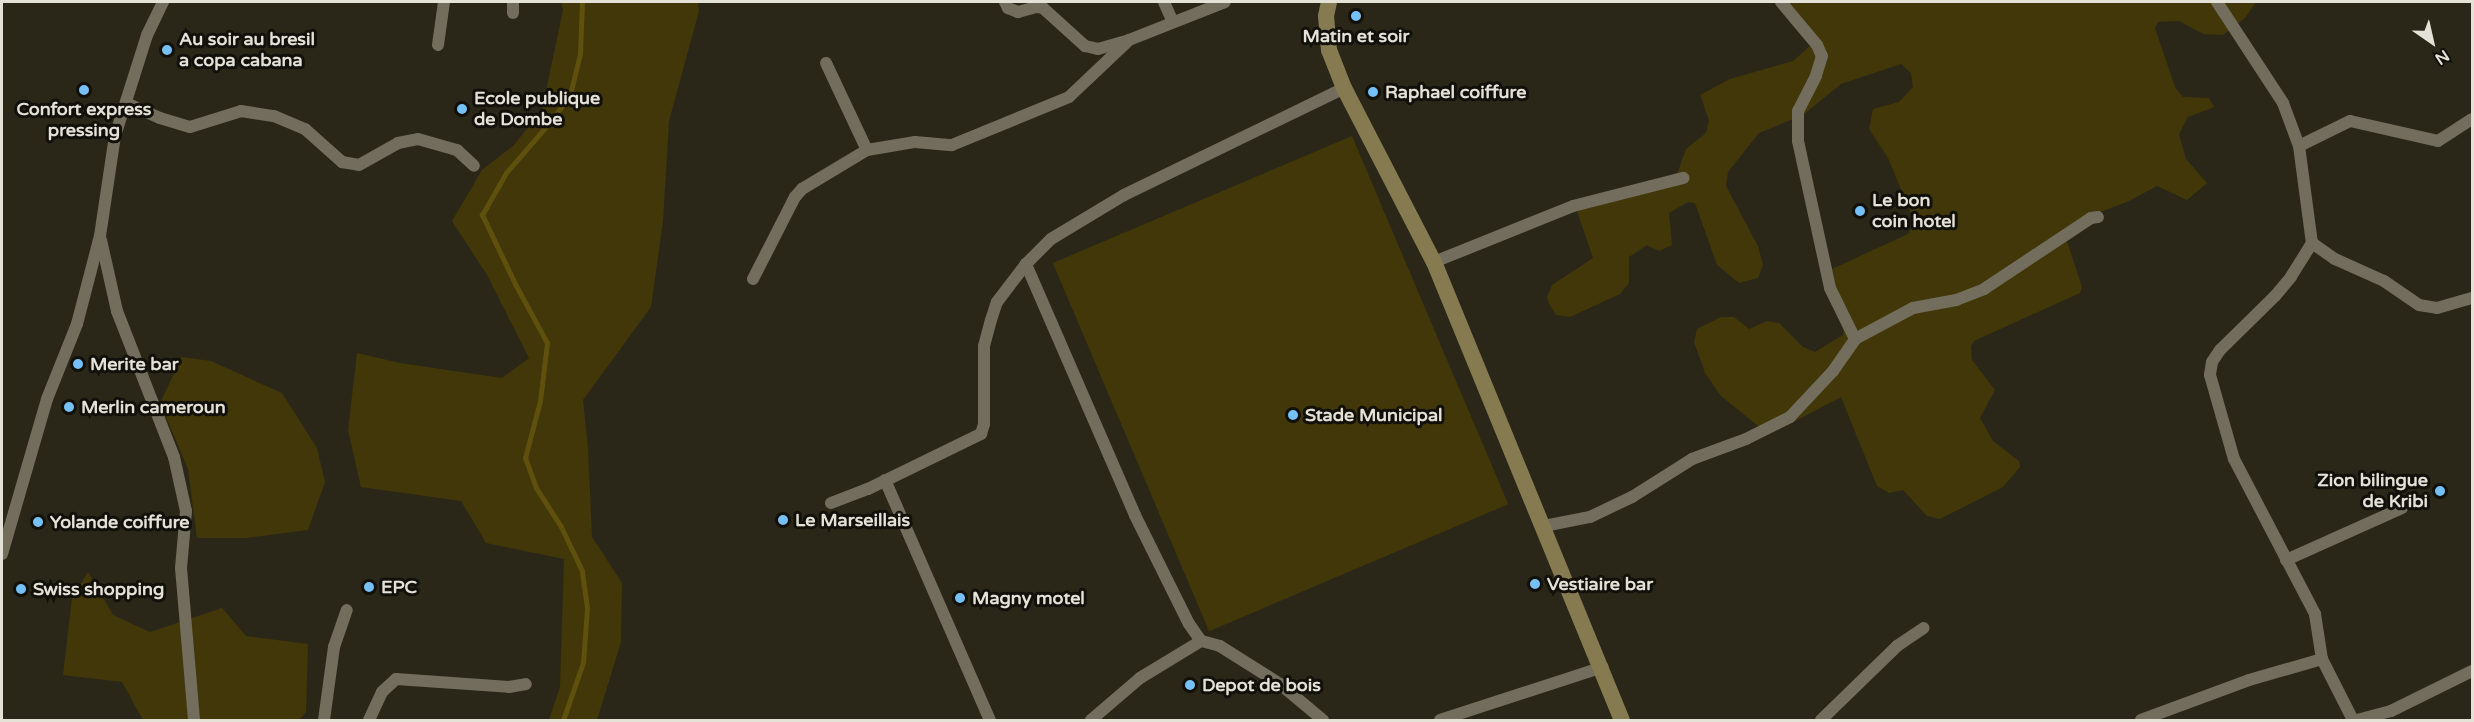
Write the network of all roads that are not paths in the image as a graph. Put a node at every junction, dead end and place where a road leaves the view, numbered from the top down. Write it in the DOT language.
graph roads {
  1 [pos="163,2"];
  2 [pos="444,2"];
  3 [pos="1005,2"];
  4 [pos="1164,2"];
  5 [pos="1225,2"];
  6 [pos="1329,2"];
  7 [pos="1781,2"];
  8 [pos="2217,2"];
  9 [pos="1173,22"];
  10 [pos="1129,40"];
  11 [pos="438,45"];
  12 [pos="826,63"];
  13 [pos="1344,88"];
  14 [pos="126,103"];
  15 [pos="2472,119"];
  16 [pos="2299,146"];
  17 [pos="867,150"];
  18 [pos="474,166"];
  19 [pos="1683,178"];
  20 [pos="2098,217"];
  21 [pos="100,236"];
  22 [pos="2312,243"];
  23 [pos="1434,262"];
  24 [pos="1026,264"];
  25 [pos="753,279"];
  26 [pos="2472,298"];
  27 [pos="1855,339"];
  28 [pos="885,480"];
  29 [pos="831,503"];
  30 [pos="2402,508"];
  31 [pos="1544,526"];
  32 [pos="2,554"];
  33 [pos="2286,560"];
  34 [pos="347,610"];
  35 [pos="1924,628"];
  36 [pos="1201,641"];
  37 [pos="2322,659"];
  38 [pos="1602,667"];
  39 [pos="2472,671"];
  40 [pos="526,684"];
  41 [pos="194,720"];
  42 [pos="324,720"];
  43 [pos="369,720"];
  44 [pos="990,720"];
  45 [pos="1091,720"];
  46 [pos="1323,720"];
  47 [pos="1440,720"];
  48 [pos="1622,720"];
  49 [pos="1821,720"];
  50 [pos="2141,720"];
  51 [pos="2355,720"];
  1 -- 14 [label="street"];
  2 -- 11 [label="street"];
  3 -- 10 [label="street"];
  4 -- 9 [label="street"];
  5 -- 9 [label="street"];
  6 -- 13 [label="street"];
  7 -- 27 [label="street"];
  8 -- 16 [label="street"];
  9 -- 10 [label="street"];
  10 -- 17 [label="street"];
  12 -- 17 [label="street"];
  13 -- 23 [label="street"];
  13 -- 24 [label="street"];
  14 -- 18 [label="street"];
  14 -- 21 [label="street"];
  15 -- 16 [label="street"];
  16 -- 22 [label="street"];
  17 -- 25 [label="street"];
  19 -- 23 [label="street"];
  20 -- 27 [label="street"];
  21 -- 32 [label="street"];
  21 -- 41 [label="street"];
  22 -- 26 [label="street"];
  22 -- 33 [label="street"];
  23 -- 31 [label="street"];
  24 -- 28 [label="street"];
  24 -- 36 [label="street"];
  27 -- 31 [label="street"];
  28 -- 29 [label="street"];
  28 -- 44 [label="street"];
  30 -- 33 [label="street"];
  31 -- 38 [label="street"];
  33 -- 37 [label="street"];
  34 -- 42 [label="street"];
  35 -- 49 [label="street"];
  36 -- 45 [label="street"];
  36 -- 46 [label="street"];
  37 -- 50 [label="street"];
  37 -- 51 [label="street"];
  38 -- 47 [label="street"];
  38 -- 48 [label="street"];
  39 -- 51 [label="street"];
  40 -- 43 [label="street"];
}
